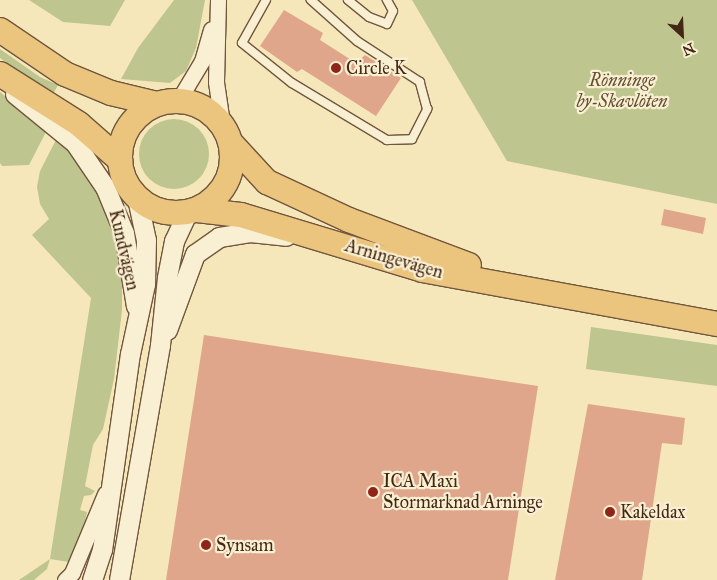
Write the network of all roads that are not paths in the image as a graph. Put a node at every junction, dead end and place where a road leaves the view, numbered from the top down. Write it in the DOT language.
graph roads {
  1 [pos="266,0"];
  2 [pos="311,0"];
  3 [pos="348,0"];
  4 [pos="387,0"];
  5 [pos="217,5"];
  6 [pos="0,30"];
  7 [pos="0,74"];
  8 [pos="0,82"];
  9 [pos="167,102"];
  10 [pos="227,134"];
  11 [pos="120,160"];
  12 [pos="137,198"];
  13 [pos="192,211"];
  14 [pos="333,241"];
  15 [pos="591,303"];
  16 [pos="138,315"];
  17 [pos="717,324"];
  18 [pos="160,345"];
  19 [pos="112,477"];
  20 [pos="65,580"];
  21 [pos="92,580"];
  22 [pos="119,580"];
  1 -- 2 [label="lane"];
  3 -- 4 [label="lane"];
  5 -- 9 [label="street"];
  5 -- 10 [label="street"];
  6 -- 9 [label="main road"];
  7 -- 11 [label="main road"];
  8 -- 16 [label="street, Kundvägen"];
  9 -- 10 [label="main road"];
  9 -- 11 [label="main road"];
  10 -- 13 [label="main road"];
  10 -- 15 [label="main road, Arningevägen"];
  11 -- 12 [label="main road"];
  12 -- 13 [label="main road"];
  12 -- 16 [label="street, Kundvägen"];
  13 -- 14 [label="main road, Arningevägen"];
  13 -- 18 [label="street, Kundvägen"];
  14 -- 15 [label="main road, Arningevägen"];
  14 -- 18 [label="street, Kundvägen"];
  15 -- 17 [label="main road, Arningevägen"];
  16 -- 19 [label="street, Kundvägen"];
  18 -- 22 [label="street, Kundvägen"];
  19 -- 20 [label="street, Kundvägen"];
  19 -- 21 [label="street, Kundvägen"];
}
